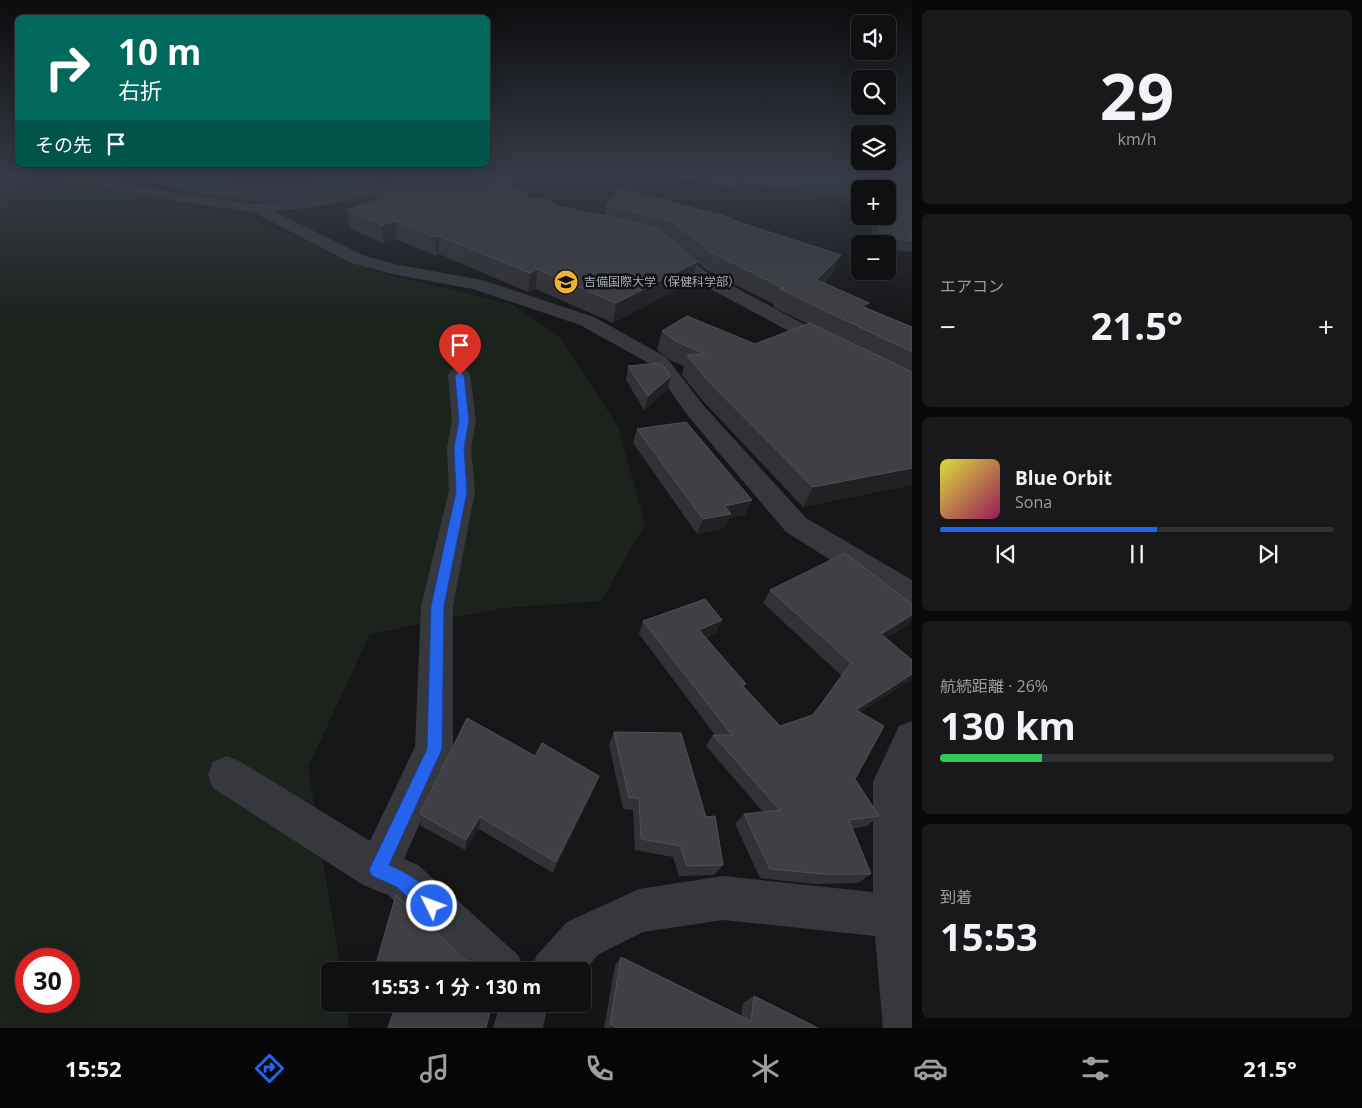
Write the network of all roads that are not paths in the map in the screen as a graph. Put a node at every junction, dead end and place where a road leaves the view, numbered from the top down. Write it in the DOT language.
graph roads {
  1 [pos="285,223"];
  2 [pos="654,241"];
  3 [pos="846,354"];
  4 [pos="460,375"];
  5 [pos="912,595"];
  6 [pos="912,738"];
  7 [pos="226,775"];
  8 [pos="378,870"];
  9 [pos="895,916"];
  10 [pos="492,962"];
  11 [pos="561,962"];
  12 [pos="522,1012"];
  13 [pos="518,1028"];
  14 [pos="908,1028"];
  1 -- 5 [label="street"];
  2 -- 3 [label="street"];
  4 -- 8 [label="street"];
  6 -- 9 [label="street"];
  7 -- 8 [label="street"];
  8 -- 10 [label="street"];
  9 -- 11 [label="street"];
  9 -- 14 [label="street"];
  12 -- 13 [label="street"];
}
